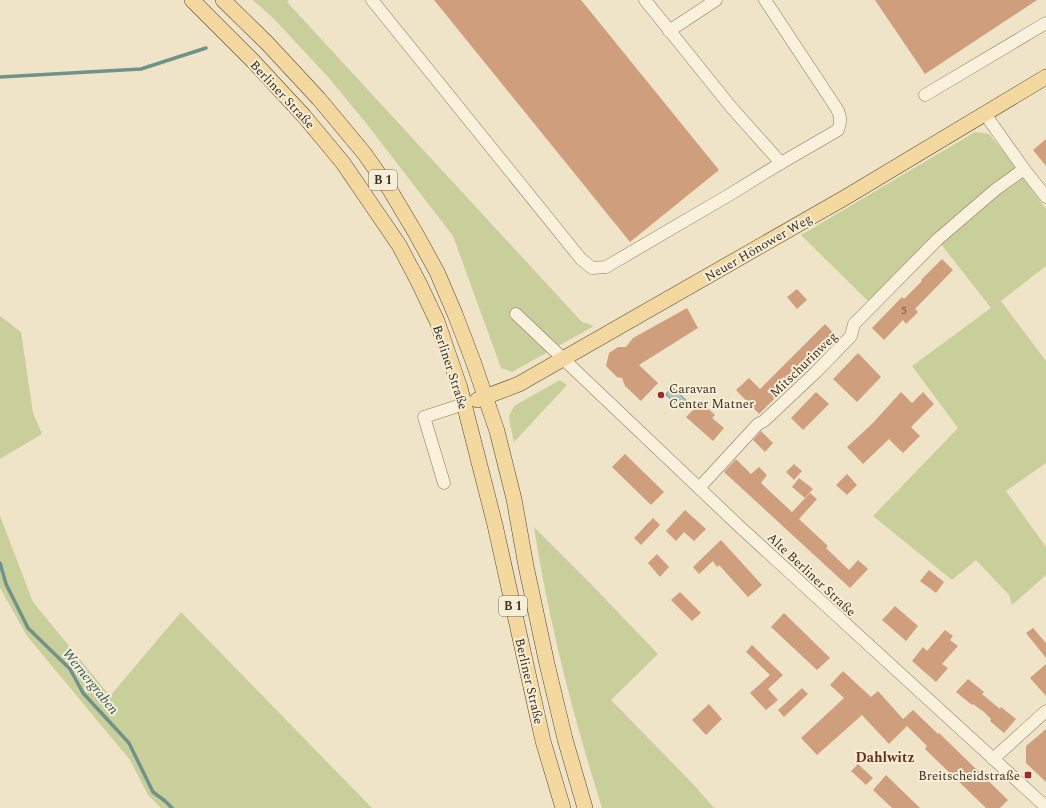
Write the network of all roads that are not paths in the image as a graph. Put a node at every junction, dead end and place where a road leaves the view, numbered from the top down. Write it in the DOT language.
graph roads {
  1 [pos="192,0"];
  2 [pos="223,0"];
  3 [pos="372,0"];
  4 [pos="644,0"];
  5 [pos="716,0"];
  6 [pos="765,0"];
  7 [pos="1046,22"];
  8 [pos="669,31"];
  9 [pos="1046,77"];
  10 [pos="925,95"];
  11 [pos="985,114"];
  12 [pos="781,164"];
  13 [pos="1024,169"];
  14 [pos="1046,197"];
  15 [pos="516,314"];
  16 [pos="562,358"];
  17 [pos="486,397"];
  18 [pos="464,404"];
  19 [pos="444,483"];
  20 [pos="700,488"];
  21 [pos="1046,710"];
  22 [pos="993,759"];
  23 [pos="1046,807"];
  24 [pos="563,808"];
  25 [pos="585,808"];
  1 -- 18 [label="main road, Berliner Straße / B 1"];
  2 -- 17 [label="main road, Berliner Straße / B 1"];
  3 -- 12 [label="street"];
  4 -- 8 [label="street"];
  5 -- 8 [label="street"];
  6 -- 12 [label="street"];
  7 -- 10 [label="street"];
  8 -- 12 [label="street"];
  9 -- 11 [label="main road, Neuer Hönower Weg"];
  11 -- 13 [label="street"];
  11 -- 16 [label="main road, Neuer Hönower Weg"];
  13 -- 14 [label="street"];
  13 -- 20 [label="street, Mitschurinweg"];
  15 -- 16 [label="street, Alte Berliner Straße"];
  16 -- 17 [label="main road, Neuer Hönower Weg"];
  16 -- 20 [label="street, Alte Berliner Straße"];
  17 -- 18 [label="main road, Neuer Hönower Weg"];
  17 -- 25 [label="main road, Berliner Straße / B 1"];
  18 -- 19 [label="street"];
  18 -- 24 [label="main road, Berliner Straße / B 1"];
  20 -- 22 [label="street, Alte Berliner Straße"];
  21 -- 22 [label="street"];
  22 -- 23 [label="street, Alte Berliner Straße"];
}
